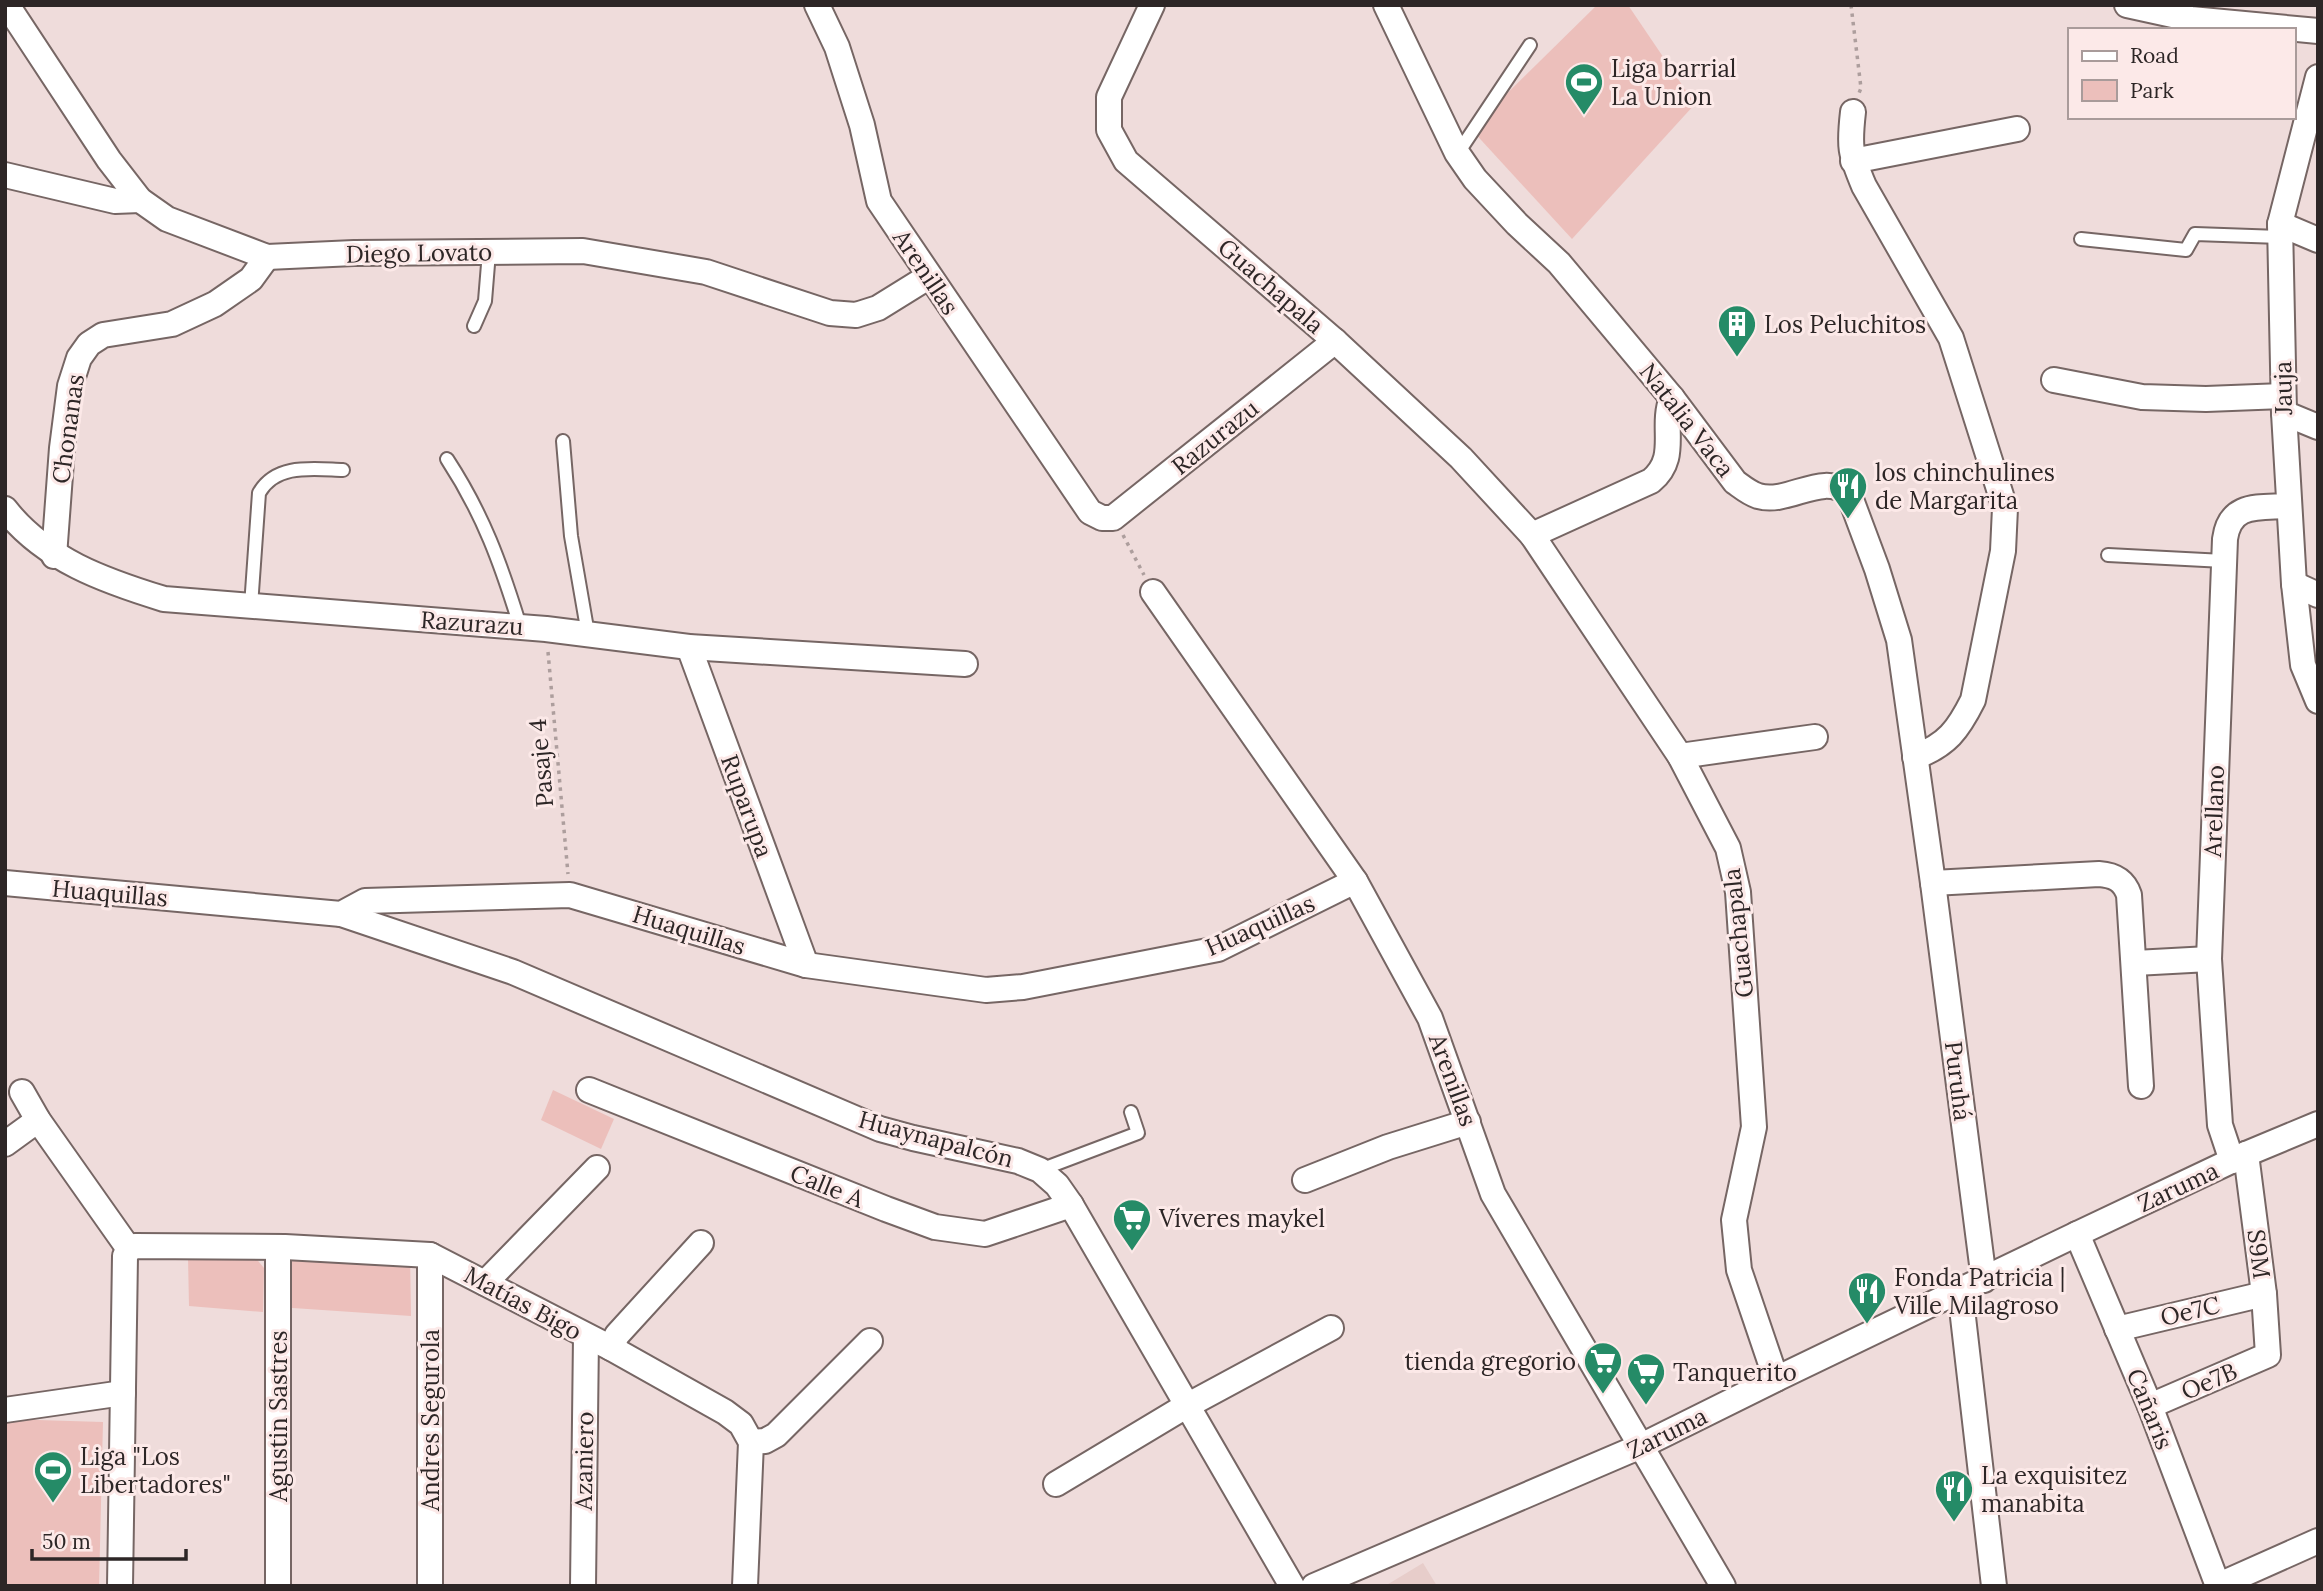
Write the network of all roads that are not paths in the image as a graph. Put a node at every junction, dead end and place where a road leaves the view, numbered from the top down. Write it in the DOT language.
graph roads {
  1 [pos="7,5"];
  2 [pos="817,5"];
  3 [pos="1152,5"];
  4 [pos="1386,5"];
  5 [pos="2127,5"];
  6 [pos="2295,28"];
  7 [pos="2295,28"];
  8 [pos="2318,30"];
  9 [pos="1530,45"];
  10 [pos="2318,77"];
  11 [pos="1853,112"];
  12 [pos="2017,129"];
  13 [pos="1457,153"];
  14 [pos="1853,161"];
  15 [pos="5,175"];
  16 [pos="140,200"];
  17 [pos="2280,231"];
  18 [pos="2081,239"];
  19 [pos="2318,240"];
  20 [pos="489,252"];
  21 [pos="267,257"];
  22 [pos="928,277"];
  23 [pos="474,326"];
  24 [pos="1335,341"];
  25 [pos="2054,380"];
  26 [pos="1672,398"];
  27 [pos="2283,405"];
  28 [pos="2318,427"];
  29 [pos="563,441"];
  30 [pos="447,459"];
  31 [pos="343,470"];
  32 [pos="2288,506"];
  33 [pos="5,509"];
  34 [pos="1102,515"];
  35 [pos="1532,535"];
  36 [pos="54,555"];
  37 [pos="2108,555"];
  38 [pos="2224,561"];
  39 [pos="2294,584"];
  40 [pos="1153,592"];
  41 [pos="2318,595"];
  42 [pos="251,606"];
  43 [pos="520,626"];
  44 [pos="588,634"];
  45 [pos="689,647"];
  46 [pos="965,664"];
  47 [pos="2318,701"];
  48 [pos="1815,737"];
  49 [pos="1680,756"];
  50 [pos="1915,757"];
  51 [pos="1355,881"];
  52 [pos="5,883"];
  53 [pos="1933,883"];
  54 [pos="341,914"];
  55 [pos="2208,959"];
  56 [pos="2134,963"];
  57 [pos="806,965"];
  58 [pos="2141,1086"];
  59 [pos="589,1090"];
  60 [pos="22,1092"];
  61 [pos="1131,1112"];
  62 [pos="38,1120"];
  63 [pos="1468,1122"];
  64 [pos="2318,1124"];
  65 [pos="5,1144"];
  66 [pos="2239,1158"];
  67 [pos="597,1168"];
  68 [pos="1040,1170"];
  69 [pos="1305,1180"];
  70 [pos="1071,1205"];
  71 [pos="2077,1234"];
  72 [pos="701,1243"];
  73 [pos="278,1247"];
  74 [pos="127,1253"];
  75 [pos="430,1255"];
  76 [pos="1984,1280"];
  77 [pos="485,1283"];
  78 [pos="1960,1291"];
  79 [pos="2264,1294"];
  80 [pos="1331,1328"];
  81 [pos="2117,1329"];
  82 [pos="586,1337"];
  83 [pos="870,1341"];
  84 [pos="611,1348"];
  85 [pos="2268,1355"];
  86 [pos="1776,1379"];
  87 [pos="123,1393"];
  88 [pos="2150,1406"];
  89 [pos="1187,1407"];
  90 [pos="6,1408"];
  91 [pos="751,1442"];
  92 [pos="1641,1446"];
  93 [pos="1056,1484"];
  94 [pos="2318,1541"];
  95 [pos="120,1586"];
  96 [pos="278,1586"];
  97 [pos="430,1586"];
  98 [pos="583,1586"];
  99 [pos="745,1586"];
  100 [pos="1292,1586"];
  101 [pos="1314,1586"];
  102 [pos="1723,1586"];
  103 [pos="1994,1586"];
  104 [pos="2218,1586"];
  1 -- 16 [label="street, Diego Lovato"];
  2 -- 22 [label="street, Arenillas"];
  3 -- 24 [label="street, Guachapala"];
  4 -- 13 [label="street, Natalia Vaca"];
  5 -- 7 [label="street"];
  6 -- 8 [label="street"];
  9 -- 13 [label="lane"];
  10 -- 17 [label="street, Jauja"];
  11 -- 14 [label="street"];
  12 -- 14 [label="street"];
  13 -- 26 [label="street, Natalia Vaca"];
  14 -- 50 [label="street"];
  15 -- 16 [label="street"];
  16 -- 21 [label="street, Diego Lovato"];
  17 -- 18 [label="lane"];
  17 -- 19 [label="street"];
  17 -- 27 [label="street, Jauja"];
  20 -- 21 [label="street, Diego Lovato"];
  20 -- 22 [label="street, Diego Lovato"];
  20 -- 23 [label="lane"];
  21 -- 36 [label="street, Chonanas"];
  22 -- 34 [label="street, Arenillas"];
  24 -- 34 [label="street, Razurazu"];
  24 -- 35 [label="street, Guachapala"];
  25 -- 27 [label="street"];
  26 -- 35 [label="street"];
  26 -- 50 [label="street, Natalia Vaca"];
  27 -- 28 [label="street"];
  27 -- 32 [label="street, Jauja"];
  29 -- 44 [label="lane"];
  30 -- 43 [label="lane"];
  31 -- 42 [label="lane"];
  32 -- 38 [label="street, Arellano"];
  32 -- 39 [label="street, Jauja"];
  33 -- 36 [label="street, Razurazu"];
  35 -- 49 [label="street, Guachapala"];
  36 -- 42 [label="street, Razurazu"];
  37 -- 38 [label="lane"];
  38 -- 55 [label="street, Arellano"];
  39 -- 41 [label="street"];
  39 -- 47 [label="street, Jauja"];
  40 -- 51 [label="street, Arenillas"];
  42 -- 43 [label="street, Razurazu"];
  43 -- 44 [label="street, Razurazu"];
  44 -- 45 [label="street, Razurazu"];
  45 -- 46 [label="street, Razurazu"];
  45 -- 57 [label="street, Ruparupa"];
  48 -- 49 [label="street"];
  49 -- 86 [label="street, Guachapala"];
  50 -- 53 [label="street, Natalia Vaca"];
  51 -- 57 [label="street, Huaquillas"];
  51 -- 63 [label="street, Arenillas"];
  52 -- 54 [label="street, Huaquillas"];
  53 -- 56 [label="street"];
  53 -- 76 [label="street, Puruhá"];
  54 -- 57 [label="street, Huaquillas"];
  54 -- 68 [label="street, Huaynapalcón"];
  55 -- 56 [label="street"];
  55 -- 66 [label="street, Arellano"];
  56 -- 58 [label="street"];
  59 -- 70 [label="street, Calle A"];
  60 -- 62 [label="street"];
  61 -- 68 [label="lane"];
  62 -- 65 [label="street"];
  62 -- 74 [label="street"];
  63 -- 69 [label="street"];
  63 -- 92 [label="street, Arenillas"];
  64 -- 66 [label="street, Zaruma"];
  66 -- 71 [label="street, Zaruma"];
  66 -- 79 [label="street, S9M"];
  67 -- 77 [label="street"];
  68 -- 70 [label="street, Huaynapalcón"];
  70 -- 89 [label="street, Huaynapalcón"];
  71 -- 76 [label="street, Zaruma"];
  71 -- 81 [label="street, Cañaris"];
  72 -- 84 [label="street"];
  73 -- 74 [label="street, Matías Bigo"];
  73 -- 75 [label="street, Matías Bigo"];
  73 -- 96 [label="street, Agustin Sastres"];
  74 -- 87 [label="street"];
  75 -- 77 [label="street, Matías Bigo"];
  75 -- 97 [label="street, Andres Segurola"];
  76 -- 78 [label="street, Zaruma"];
  77 -- 82 [label="street, Matías Bigo"];
  78 -- 86 [label="street, Zaruma"];
  78 -- 103 [label="street"];
  79 -- 81 [label="street, Oe7C"];
  79 -- 85 [label="street, S9M"];
  80 -- 89 [label="street"];
  81 -- 88 [label="street, Cañaris"];
  82 -- 84 [label="street, Matías Bigo"];
  82 -- 98 [label="street, Azaniero"];
  83 -- 91 [label="street"];
  84 -- 91 [label="street, Matías Bigo"];
  85 -- 88 [label="street, Oe7B"];
  86 -- 92 [label="street, Zaruma"];
  87 -- 90 [label="street"];
  87 -- 95 [label="street"];
  88 -- 104 [label="street, Cañaris"];
  89 -- 93 [label="street"];
  89 -- 100 [label="street, Huaynapalcón"];
  91 -- 99 [label="street"];
  92 -- 101 [label="street, Zaruma"];
  92 -- 102 [label="street, Arenillas"];
  94 -- 104 [label="street"];
}
